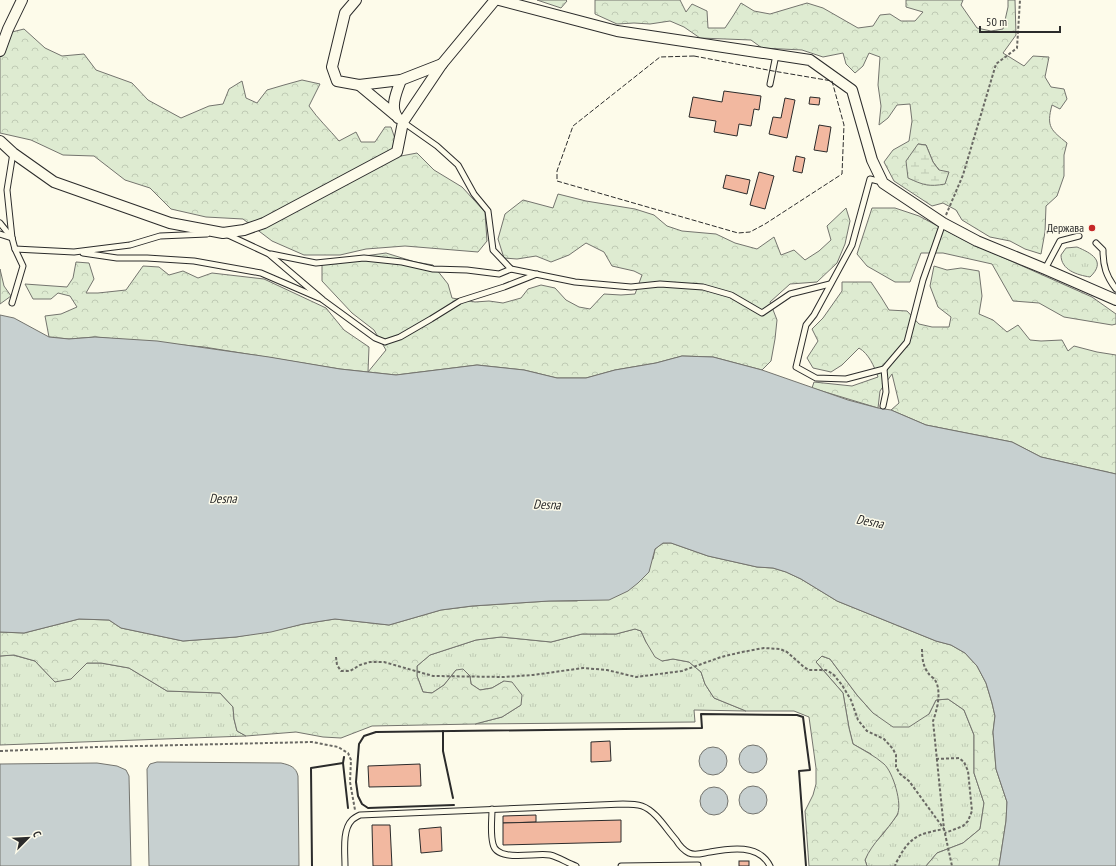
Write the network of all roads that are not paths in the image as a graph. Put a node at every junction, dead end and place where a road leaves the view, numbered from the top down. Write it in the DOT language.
graph roads {
  1 [pos="22,0"];
  2 [pos="356,0"];
  3 [pos="495,0"];
  4 [pos="498,0"];
  5 [pos="0,52"];
  6 [pos="776,55"];
  7 [pos="442,64"];
  8 [pos="401,80"];
  9 [pos="770,84"];
  10 [pos="359,85"];
  11 [pos="395,115"];
  12 [pos="403,122"];
  13 [pos="0,141"];
  14 [pos="13,153"];
  15 [pos="884,183"];
  16 [pos="0,223"];
  17 [pos="943,223"];
  18 [pos="223,232"];
  19 [pos="0,234"];
  20 [pos="1079,236"];
  21 [pos="12,238"];
  22 [pos="1096,243"];
  23 [pos="15,249"];
  24 [pos="74,252"];
  25 [pos="269,254"];
  26 [pos="511,269"];
  27 [pos="1045,269"];
  28 [pos="537,274"];
  29 [pos="830,284"];
  30 [pos="1116,289"];
  31 [pos="323,300"];
  32 [pos="1116,300"];
  33 [pos="12,303"];
  34 [pos="884,369"];
  35 [pos="883,406"];
  36 [pos="492,809"];
  37 [pos="697,854"];
  38 [pos="698,865"];
  39 [pos="345,866"];
  40 [pos="576,866"];
  41 [pos="621,866"];
  42 [pos="679,866"];
  43 [pos="770,866"];
  1 -- 5 [label="street"];
  2 -- 10 [label="street"];
  3 -- 7 [label="street"];
  4 -- 6 [label="street"];
  6 -- 9 [label="lane"];
  6 -- 15 [label="street"];
  7 -- 8 [label="street"];
  7 -- 12 [label="street"];
  8 -- 10 [label="street"];
  8 -- 11 [label="street"];
  10 -- 11 [label="street"];
  11 -- 12 [label="street"];
  12 -- 18 [label="street"];
  12 -- 26 [label="lane"];
  13 -- 14 [label="street"];
  14 -- 18 [label="street"];
  14 -- 21 [label="lane"];
  15 -- 17 [label="street"];
  15 -- 29 [label="lane"];
  16 -- 21 [label="lane"];
  17 -- 27 [label="street"];
  17 -- 34 [label="lane"];
  18 -- 24 [label="lane"];
  18 -- 25 [label="lane"];
  19 -- 21 [label="lane"];
  20 -- 27 [label="lane"];
  21 -- 23 [label="lane"];
  22 -- 30 [label="lane"];
  23 -- 24 [label="lane"];
  23 -- 33 [label="lane"];
  24 -- 31 [label="lane"];
  25 -- 26 [label="lane"];
  25 -- 31 [label="lane"];
  26 -- 28 [label="lane"];
  27 -- 32 [label="street"];
  28 -- 29 [label="lane"];
  28 -- 31 [label="lane"];
  29 -- 34 [label="lane"];
  34 -- 35 [label="lane"];
  36 -- 37 [label="lane"];
  36 -- 39 [label="lane"];
  36 -- 40 [label="lane"];
  37 -- 38 [label="lane"];
  37 -- 43 [label="lane"];
  38 -- 42 [label="lane"];
  41 -- 42 [label="lane"];
}
